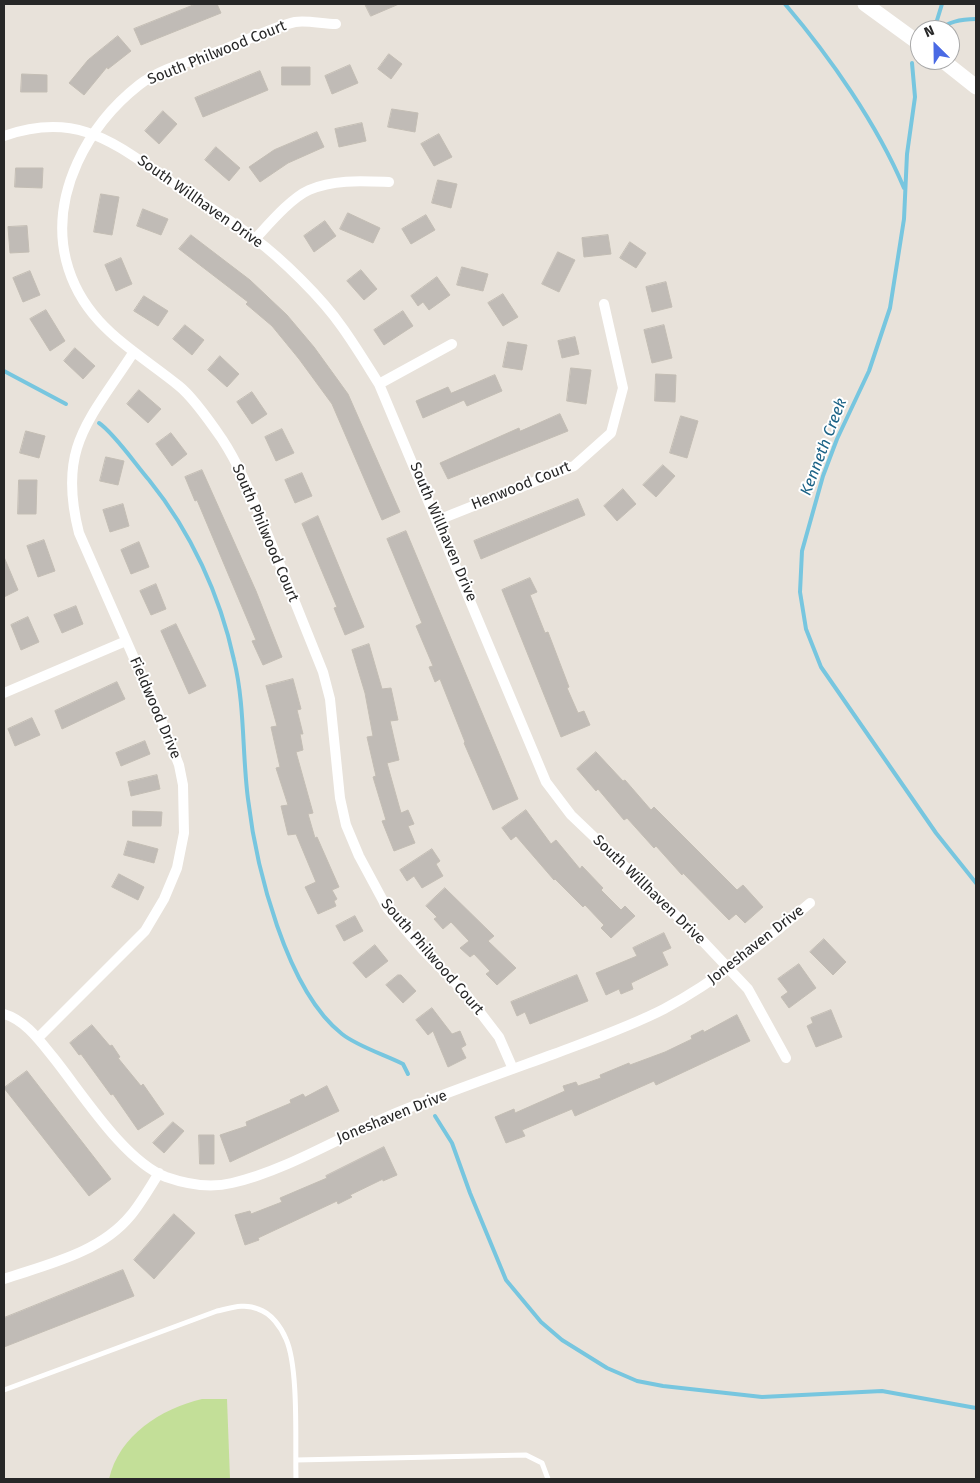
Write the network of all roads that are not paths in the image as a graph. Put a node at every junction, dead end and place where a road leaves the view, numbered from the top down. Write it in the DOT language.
graph roads {
  1 [pos="865,4"];
  2 [pos="336,24"];
  3 [pos="910,37"];
  4 [pos="955,70"];
  5 [pos="976,87"];
  6 [pos="94,134"];
  7 [pos="4,136"];
  8 [pos="389,182"];
  9 [pos="255,239"];
  10 [pos="604,304"];
  11 [pos="452,344"];
  12 [pos="133,353"];
  13 [pos="379,384"];
  14 [pos="438,520"];
  15 [pos="126,641"];
  16 [pos="4,691"];
  17 [pos="810,903"];
  18 [pos="728,968"];
  19 [pos="4,1014"];
  20 [pos="38,1038"];
  21 [pos="786,1058"];
  22 [pos="512,1069"];
  23 [pos="159,1173"];
  24 [pos="4,1278"];
  25 [pos="4,1390"];
  26 [pos="296,1460"];
  27 [pos="296,1479"];
  28 [pos="548,1479"];
  1 -- 3 [label="street"];
  2 -- 6 [label="street, South Philwood Court"];
  4 -- 5 [label="street"];
  6 -- 7 [label="street, South Willhaven Drive"];
  6 -- 9 [label="street, South Willhaven Drive"];
  6 -- 12 [label="street, South Philwood Court"];
  8 -- 9 [label="street"];
  9 -- 13 [label="street, South Willhaven Drive"];
  10 -- 14 [label="street, Henwood Court"];
  11 -- 13 [label="street"];
  12 -- 15 [label="street, Fieldwood Drive"];
  12 -- 22 [label="street, South Philwood Court"];
  13 -- 14 [label="street, South Willhaven Drive"];
  14 -- 18 [label="street, South Willhaven Drive"];
  15 -- 16 [label="street"];
  15 -- 20 [label="street, Fieldwood Drive"];
  17 -- 18 [label="street, Joneshaven Drive"];
  18 -- 21 [label="street, South Willhaven Drive"];
  18 -- 22 [label="street, Joneshaven Drive"];
  19 -- 20 [label="street, Joneshaven Drive"];
  20 -- 23 [label="street, Joneshaven Drive"];
  22 -- 23 [label="street, Joneshaven Drive"];
  23 -- 24 [label="street"];
  25 -- 26 [label="lane"];
  26 -- 27 [label="lane"];
  26 -- 28 [label="lane"];
}
